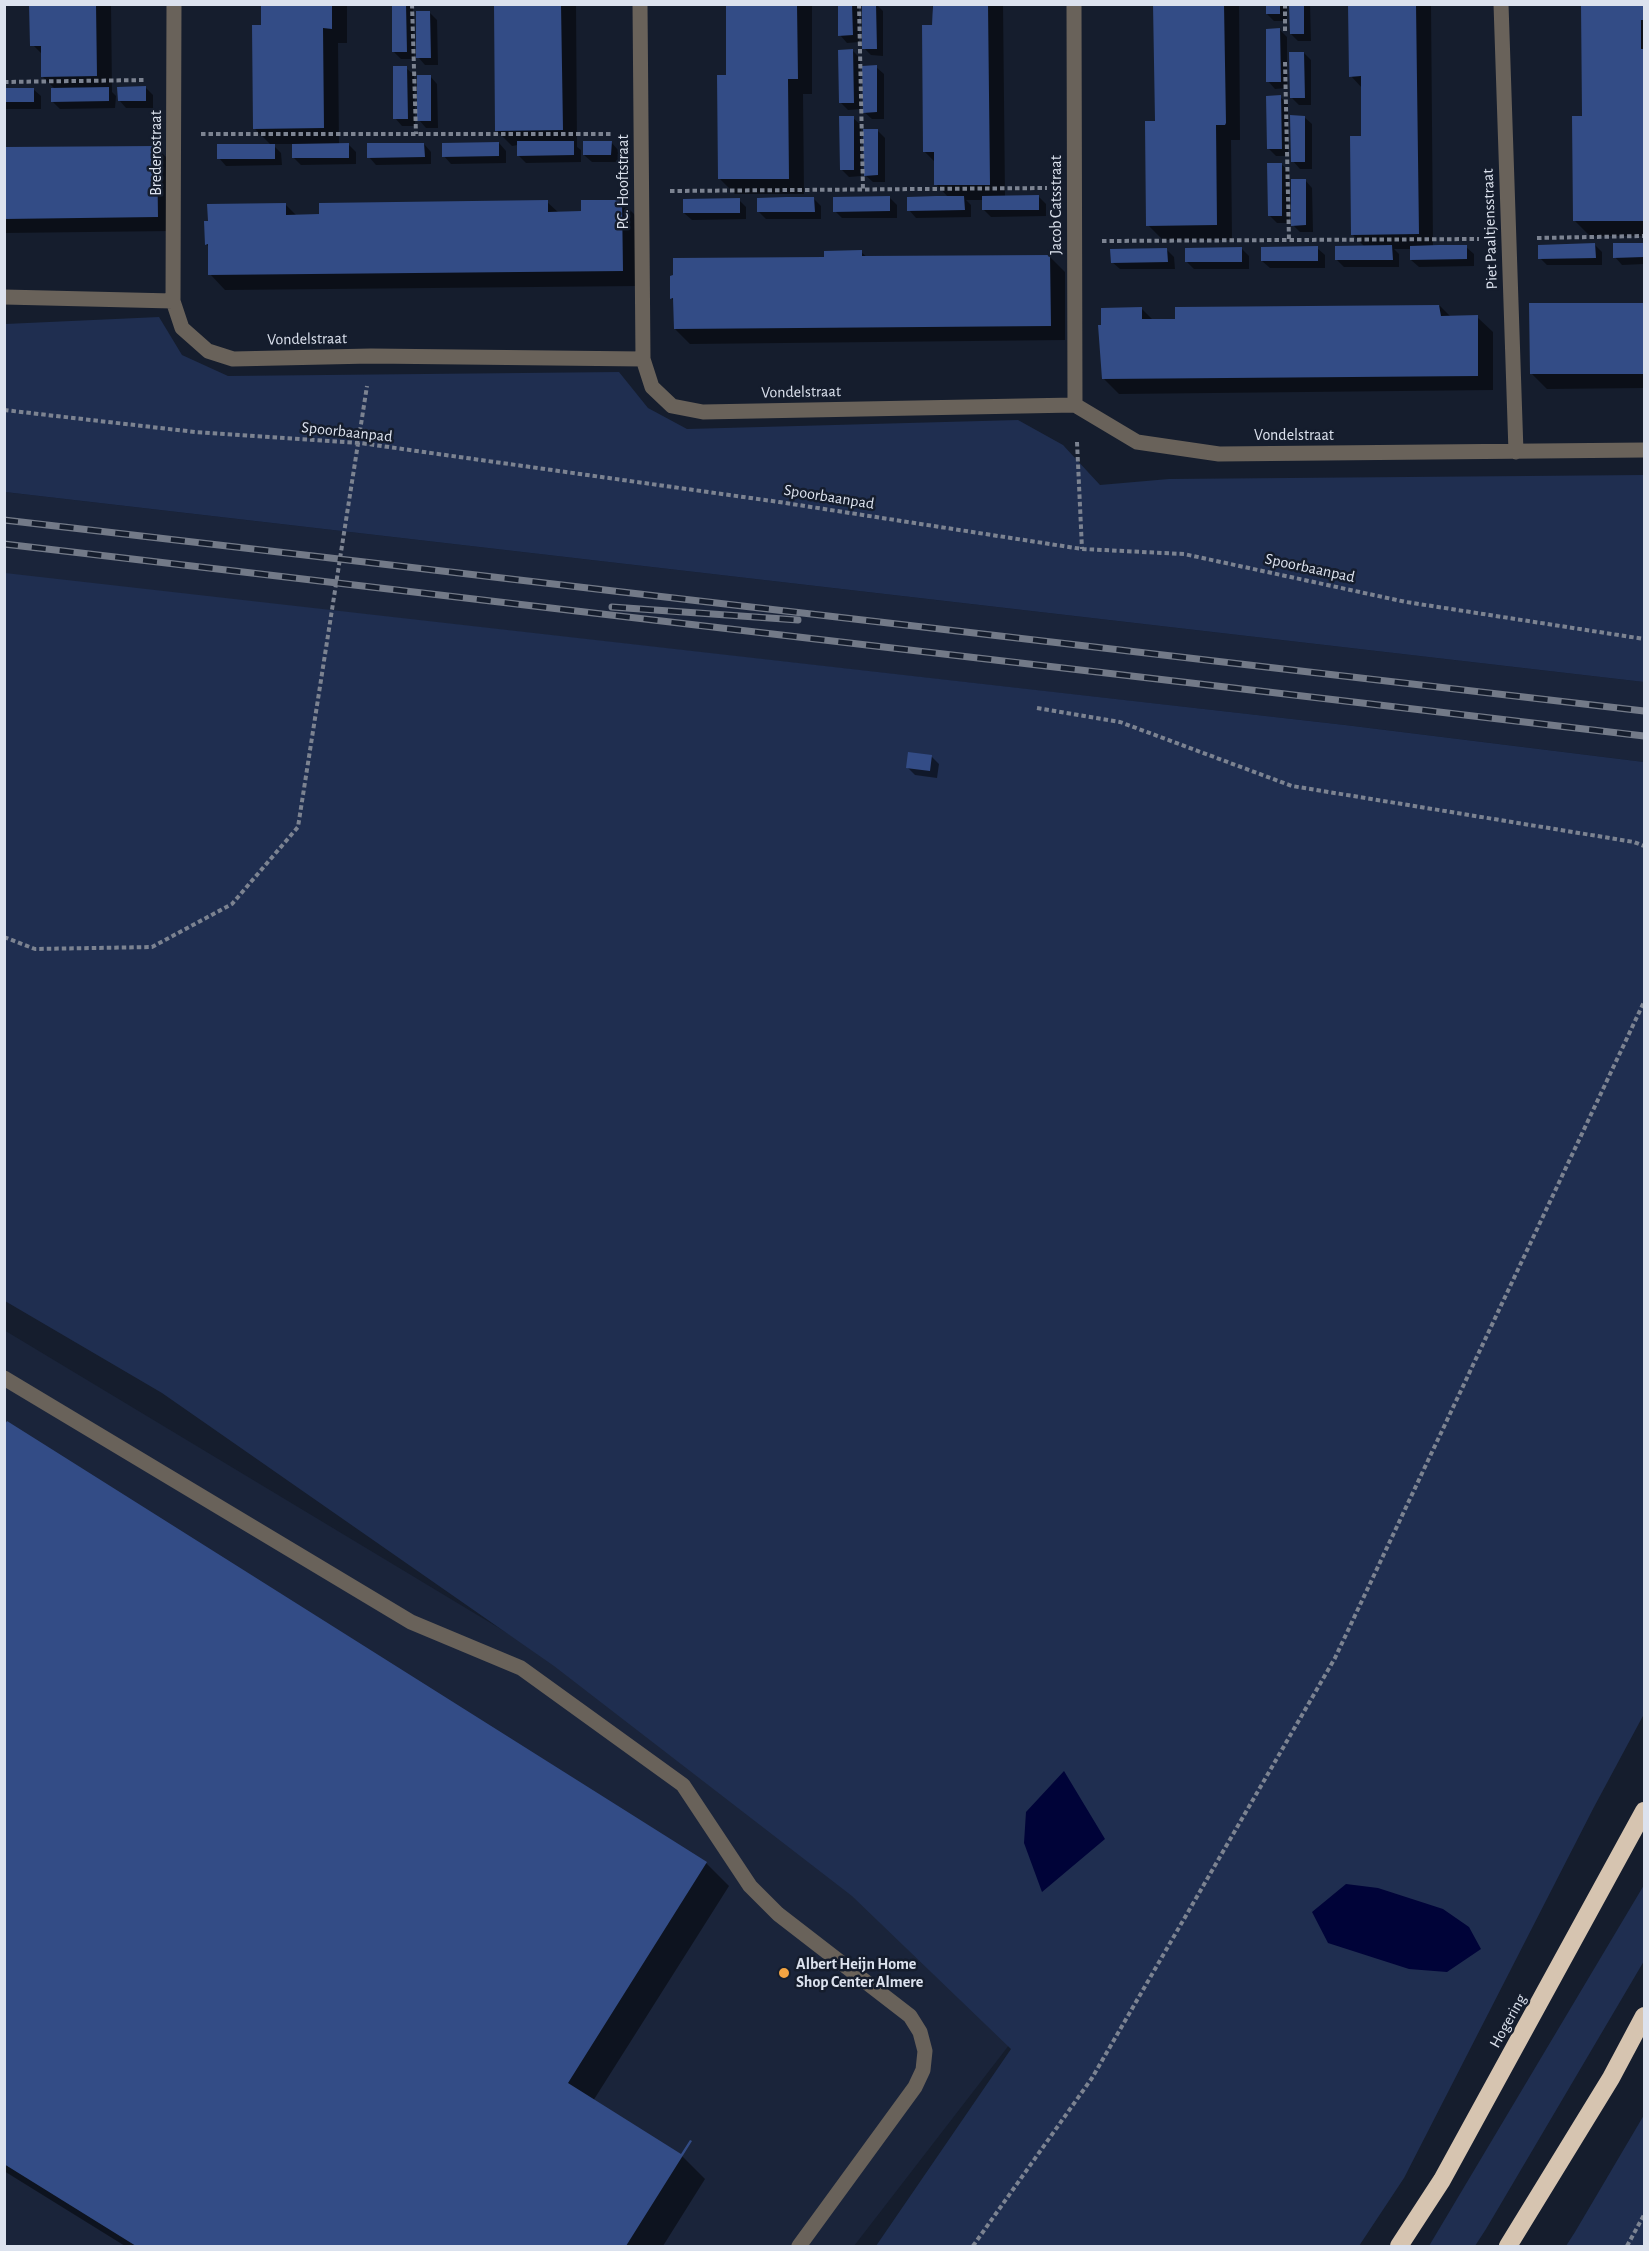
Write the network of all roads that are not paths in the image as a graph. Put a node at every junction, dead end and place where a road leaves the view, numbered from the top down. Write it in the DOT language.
graph roads {
  1 [pos="174,4"];
  2 [pos="640,4"];
  3 [pos="1074,4"];
  4 [pos="1501,4"];
  5 [pos="4,297"];
  6 [pos="173,301"];
  7 [pos="643,359"];
  8 [pos="1075,405"];
  9 [pos="1644,450"];
  10 [pos="1516,452"];
  11 [pos="4,1378"];
  12 [pos="1644,1811"];
  13 [pos="1644,2016"];
  14 [pos="799,2247"];
  15 [pos="1399,2247"];
  16 [pos="1508,2247"];
  1 -- 6 [label="street, Brederostraat"];
  2 -- 7 [label="street, P.C. Hooftstraat"];
  3 -- 8 [label="street, Jacob Catsstraat"];
  4 -- 10 [label="street, Piet Paaltjensstraat"];
  5 -- 6 [label="street"];
  6 -- 7 [label="street, Vondelstraat"];
  7 -- 8 [label="street, Vondelstraat"];
  8 -- 10 [label="street, Vondelstraat"];
  9 -- 10 [label="street, Vondelstraat"];
  11 -- 14 [label="street"];
  12 -- 15 [label="highway, Hogering"];
  13 -- 16 [label="highway"];
}
